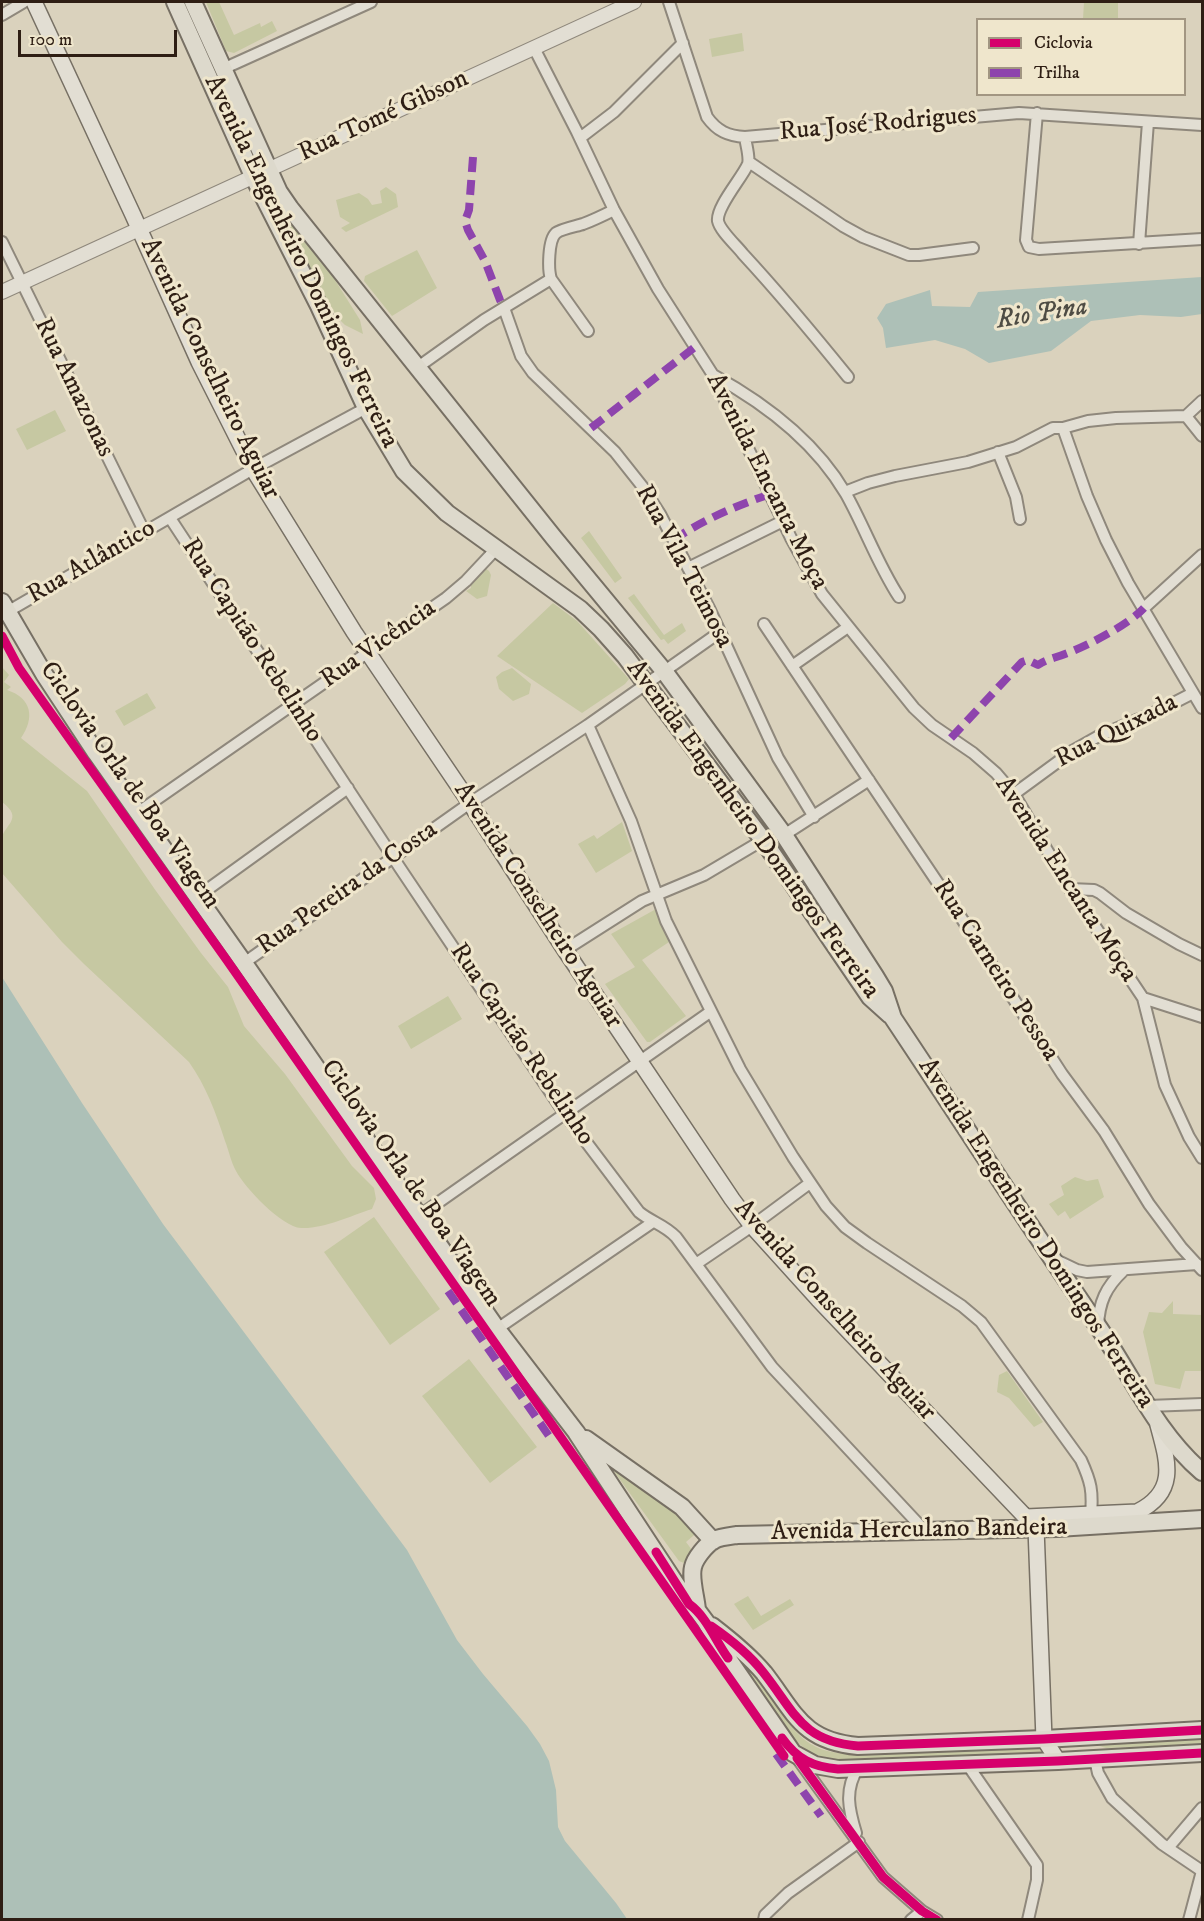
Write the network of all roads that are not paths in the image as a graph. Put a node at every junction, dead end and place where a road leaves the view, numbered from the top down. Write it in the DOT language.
graph roads {
  1 [pos="24,2"];
  2 [pos="34,2"];
  3 [pos="175,2"];
  4 [pos="193,2"];
  5 [pos="371,2"];
  6 [pos="634,2"];
  7 [pos="669,2"];
  8 [pos="2,15"];
  9 [pos="683,43"];
  10 [pos="534,48"];
  11 [pos="225,68"];
  12 [pos="1037,113"];
  13 [pos="1148,122"];
  14 [pos="1203,125"];
  15 [pos="745,137"];
  16 [pos="580,138"];
  17 [pos="749,162"];
  18 [pos="269,169"];
  19 [pos="253,176"];
  20 [pos="614,210"];
  21 [pos="139,228"];
  22 [pos="1203,239"];
  23 [pos="2,242"];
  24 [pos="1139,244"];
  25 [pos="972,248"];
  26 [pos="551,279"];
  27 [pos="21,282"];
  28 [pos="2,292"];
  29 [pos="504,308"];
  30 [pos="588,331"];
  31 [pos="418,367"];
  32 [pos="712,375"];
  33 [pos="848,377"];
  34 [pos="1203,400"];
  35 [pos="366,408"];
  36 [pos="1186,416"];
  37 [pos="1063,428"];
  38 [pos="1203,436"];
  39 [pos="998,452"];
  40 [pos="254,469"];
  41 [pos="845,492"];
  42 [pos="170,518"];
  43 [pos="1020,519"];
  44 [pos="783,522"];
  45 [pos="145,533"];
  46 [pos="496,549"];
  47 [pos="1203,555"];
  48 [pos="688,568"];
  49 [pos="899,597"];
  50 [pos="4,607"];
  51 [pos="1144,608"];
  52 [pos="764,624"];
  53 [pos="848,627"];
  54 [pos="720,632"];
  55 [pos="369,652"];
  56 [pos="792,666"];
  57 [pos="664,671"];
  58 [pos="646,684"];
  59 [pos="1192,693"];
  60 [pos="293,705"];
  61 [pos="1203,708"];
  62 [pos="588,725"];
  63 [pos="869,780"];
  64 [pos="348,788"];
  65 [pos="1014,794"];
  66 [pos="470,803"];
  67 [pos="137,813"];
  68 [pos="814,817"];
  69 [pos="784,835"];
  70 [pos="764,840"];
  71 [pos="393,858"];
  72 [pos="1070,889"];
  73 [pos="657,893"];
  74 [pos="197,897"];
  75 [pos="566,950"];
  76 [pos="1203,955"];
  77 [pos="244,963"];
  78 [pos="1143,998"];
  79 [pos="710,1012"];
  80 [pos="1203,1017"];
  81 [pos="893,1018"];
  82 [pos="640,1061"];
  83 [pos="565,1114"];
  84 [pos="1203,1158"];
  85 [pos="810,1183"];
  86 [pos="419,1216"];
  87 [pos="653,1222"];
  88 [pos="752,1227"];
  89 [pos="1053,1258"];
  90 [pos="696,1264"];
  91 [pos="1200,1267"];
  92 [pos="1123,1271"];
  93 [pos="1098,1326"];
  94 [pos="497,1329"];
  95 [pos="1203,1404"];
  96 [pos="1152,1412"];
  97 [pos="576,1432"];
  98 [pos="1203,1472"];
  99 [pos="1137,1512"];
  100 [pos="1091,1515"];
  101 [pos="1203,1519"];
  102 [pos="1031,1523"];
  103 [pos="924,1530"];
  104 [pos="713,1541"];
  105 [pos="702,1616"];
  106 [pos="1203,1730"];
  107 [pos="1044,1739"];
  108 [pos="791,1750"];
  109 [pos="1203,1753"];
  110 [pos="1097,1758"];
  111 [pos="1058,1761"];
  112 [pos="967,1764"];
  113 [pos="858,1768"];
  114 [pos="1203,1808"];
  115 [pos="859,1842"];
  116 [pos="1168,1848"];
  117 [pos="1202,1871"];
  118 [pos="922,1911"];
  119 [pos="764,1920"];
  120 [pos="911,1920"];
  121 [pos="937,1920"];
  122 [pos="1028,1920"];
  123 [pos="1189,1920"];
  1 -- 8 [label="street"];
  2 -- 21 [label="main road, Avenida Conselheiro Aguiar"];
  3 -- 19 [label="main road, Avenida Engenheiro Domingos Ferreira"];
  4 -- 11 [label="main road, Avenida Engenheiro Domingos Ferreira"];
  5 -- 11 [label="street"];
  6 -- 10 [label="street, Rua Tomé Gibson"];
  7 -- 9 [label="street"];
  9 -- 15 [label="street, Rua José Rodrigues"];
  9 -- 16 [label="street"];
  10 -- 16 [label="street, Avenida Encanta Moça"];
  10 -- 18 [label="street, Rua Tomé Gibson"];
  11 -- 18 [label="main road, Avenida Engenheiro Domingos Ferreira"];
  12 -- 13 [label="street, Rua José Rodrigues"];
  12 -- 15 [label="street, Rua José Rodrigues"];
  12 -- 24 [label="street"];
  13 -- 14 [label="street, Rua José Rodrigues"];
  13 -- 24 [label="street"];
  15 -- 17 [label="street"];
  16 -- 20 [label="street, Avenida Encanta Moça"];
  17 -- 25 [label="street"];
  17 -- 33 [label="street"];
  18 -- 19 [label="street, Rua Tomé Gibson"];
  18 -- 31 [label="main road, Avenida Engenheiro Domingos Ferreira"];
  19 -- 21 [label="street, Rua Tomé Gibson"];
  19 -- 35 [label="main road, Avenida Engenheiro Domingos Ferreira"];
  20 -- 26 [label="street"];
  20 -- 32 [label="street, Avenida Encanta Moça"];
  21 -- 27 [label="street, Rua Tomé Gibson"];
  21 -- 40 [label="main road, Avenida Conselheiro Aguiar"];
  22 -- 24 [label="street"];
  23 -- 27 [label="street, Rua Amazonas"];
  26 -- 29 [label="street"];
  26 -- 30 [label="street"];
  27 -- 28 [label="street, Rua Tomé Gibson"];
  27 -- 45 [label="street, Rua Amazonas"];
  29 -- 31 [label="street"];
  29 -- 48 [label="street, Rua Vila Teimosa"];
  31 -- 57 [label="main road, Avenida Engenheiro Domingos Ferreira"];
  32 -- 41 [label="street"];
  32 -- 44 [label="street, Avenida Encanta Moça"];
  34 -- 36 [label="street"];
  35 -- 40 [label="street, Rua Atlântico"];
  35 -- 46 [label="main road, Avenida Engenheiro Domingos Ferreira"];
  36 -- 37 [label="street"];
  36 -- 38 [label="street"];
  37 -- 39 [label="street"];
  37 -- 51 [label="street"];
  39 -- 41 [label="street"];
  39 -- 43 [label="street"];
  40 -- 42 [label="street, Rua Atlântico"];
  40 -- 55 [label="main road, Avenida Conselheiro Aguiar"];
  41 -- 49 [label="street"];
  42 -- 45 [label="street, Rua Atlântico"];
  42 -- 60 [label="street, Rua Capitão Rebelinho"];
  44 -- 48 [label="street"];
  44 -- 53 [label="street, Avenida Encanta Moça"];
  45 -- 50 [label="street, Rua Atlântico"];
  46 -- 55 [label="street, Rua Vicência"];
  46 -- 58 [label="main road, Avenida Engenheiro Domingos Ferreira"];
  47 -- 51 [label="street"];
  48 -- 54 [label="street, Rua Vila Teimosa"];
  50 -- 67 [label="main road"];
  51 -- 59 [label="street"];
  52 -- 56 [label="street, Rua Carneiro Pessoa"];
  53 -- 56 [label="street"];
  53 -- 65 [label="street, Avenida Encanta Moça"];
  54 -- 57 [label="street, Rua Pereira da Costa"];
  54 -- 68 [label="street, Rua Vila Teimosa"];
  55 -- 60 [label="street, Rua Vicência"];
  55 -- 66 [label="main road, Avenida Conselheiro Aguiar"];
  56 -- 63 [label="street, Rua Carneiro Pessoa"];
  57 -- 58 [label="street, Rua Pereira da Costa"];
  57 -- 69 [label="main road, Avenida Engenheiro Domingos Ferreira"];
  58 -- 62 [label="street, Rua Pereira da Costa"];
  58 -- 70 [label="main road, Avenida Engenheiro Domingos Ferreira"];
  59 -- 61 [label="street"];
  59 -- 65 [label="street, Rua Quixada"];
  60 -- 64 [label="street, Rua Capitão Rebelinho"];
  60 -- 67 [label="street, Rua Vicência"];
  62 -- 66 [label="street, Rua Pereira da Costa"];
  62 -- 73 [label="street"];
  63 -- 68 [label="street"];
  63 -- 91 [label="street, Rua Carneiro Pessoa"];
  64 -- 71 [label="street, Rua Capitão Rebelinho"];
  64 -- 74 [label="street"];
  65 -- 72 [label="street, Avenida Encanta Moça"];
  66 -- 71 [label="street, Rua Pereira da Costa"];
  66 -- 75 [label="main road, Avenida Conselheiro Aguiar"];
  67 -- 74 [label="main road"];
  68 -- 69 [label="street"];
  69 -- 81 [label="main road, Avenida Engenheiro Domingos Ferreira"];
  70 -- 73 [label="street"];
  70 -- 81 [label="main road, Avenida Engenheiro Domingos Ferreira"];
  71 -- 77 [label="street, Rua Pereira da Costa"];
  71 -- 83 [label="street, Rua Capitão Rebelinho"];
  72 -- 76 [label="street"];
  72 -- 78 [label="street, Avenida Encanta Moça"];
  73 -- 75 [label="street"];
  73 -- 79 [label="street"];
  74 -- 77 [label="main road"];
  75 -- 82 [label="main road, Avenida Conselheiro Aguiar"];
  77 -- 86 [label="main road"];
  78 -- 80 [label="street"];
  78 -- 84 [label="street, Avenida Encanta Moça"];
  79 -- 82 [label="street"];
  79 -- 85 [label="street"];
  81 -- 89 [label="main road, Avenida Engenheiro Domingos Ferreira"];
  82 -- 83 [label="street"];
  82 -- 88 [label="main road, Avenida Conselheiro Aguiar"];
  83 -- 86 [label="street"];
  83 -- 87 [label="street, Rua Capitão Rebelinho"];
  85 -- 88 [label="street"];
  85 -- 100 [label="street"];
  86 -- 94 [label="main road"];
  87 -- 90 [label="street, Rua Capitão Rebelinho"];
  87 -- 94 [label="street"];
  88 -- 90 [label="street"];
  88 -- 102 [label="main road, Avenida Conselheiro Aguiar"];
  89 -- 92 [label="street"];
  89 -- 93 [label="main road, Avenida Engenheiro Domingos Ferreira"];
  90 -- 103 [label="street, Rua Capitão Rebelinho"];
  91 -- 92 [label="street"];
  92 -- 93 [label="street"];
  93 -- 96 [label="main road, Avenida Engenheiro Domingos Ferreira"];
  94 -- 97 [label="main road"];
  95 -- 96 [label="street"];
  96 -- 98 [label="main road, Avenida Engenheiro Domingos Ferreira"];
  96 -- 99 [label="main road, Avenida Engenheiro Domingos Ferreira"];
  97 -- 104 [label="main road"];
  97 -- 105 [label="main road"];
  99 -- 100 [label="main road, Avenida Herculano Bandeira"];
  100 -- 102 [label="main road, Avenida Herculano Bandeira"];
  101 -- 102 [label="main road, Avenida Herculano Bandeira"];
  102 -- 103 [label="main road, Avenida Herculano Bandeira"];
  102 -- 107 [label="main road"];
  103 -- 104 [label="main road, Avenida Herculano Bandeira"];
  104 -- 105 [label="main road"];
  105 -- 107 [label="main road"];
  105 -- 108 [label="main road"];
  106 -- 107 [label="main road"];
  107 -- 111 [label="main road"];
  108 -- 113 [label="main road"];
  108 -- 115 [label="street"];
  109 -- 110 [label="main road"];
  110 -- 111 [label="main road"];
  110 -- 116 [label="street"];
  111 -- 112 [label="main road"];
  112 -- 113 [label="main road"];
  112 -- 122 [label="street"];
  113 -- 115 [label="street"];
  114 -- 116 [label="street"];
  115 -- 118 [label="street"];
  115 -- 119 [label="street"];
  116 -- 117 [label="street"];
  117 -- 123 [label="street"];
  118 -- 120 [label="street"];
  118 -- 121 [label="street"];
}
